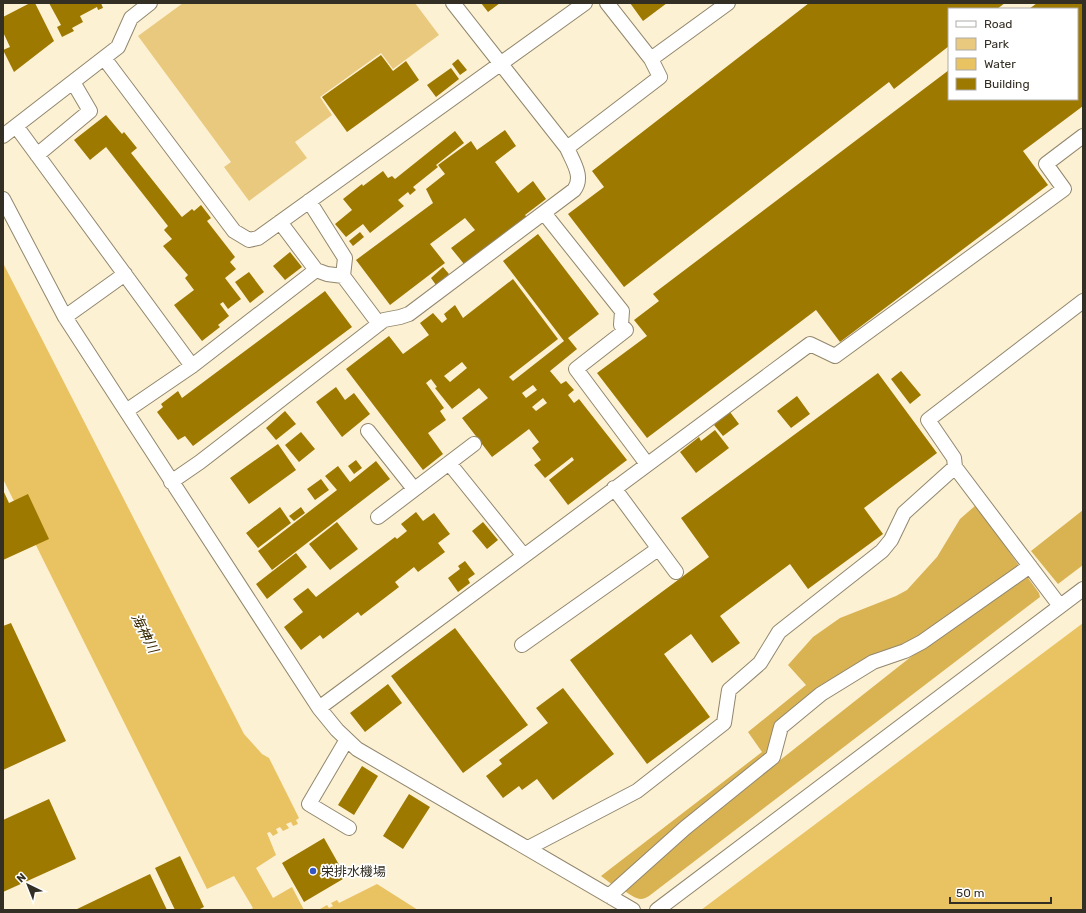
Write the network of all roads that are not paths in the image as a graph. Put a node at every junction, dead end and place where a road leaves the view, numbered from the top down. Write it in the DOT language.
graph roads {
  1 [pos="150,3"];
  2 [pos="453,3"];
  3 [pos="585,3"];
  4 [pos="607,3"];
  5 [pos="728,3"];
  6 [pos="104,58"];
  7 [pos="651,59"];
  8 [pos="502,65"];
  9 [pos="73,82"];
  10 [pos="16,126"];
  11 [pos="3,136"];
  12 [pos="1083,136"];
  13 [pos="567,148"];
  14 [pos="37,155"];
  15 [pos="3,199"];
  16 [pos="309,202"];
  17 [pos="544,213"];
  18 [pos="280,222"];
  19 [pos="316,270"];
  20 [pos="125,274"];
  21 [pos="343,276"];
  22 [pos="1083,301"];
  23 [pos="65,317"];
  24 [pos="379,324"];
  25 [pos="192,366"];
  26 [pos="126,411"];
  27 [pos="368,431"];
  28 [pos="474,444"];
  29 [pos="449,463"];
  30 [pos="646,464"];
  31 [pos="955,467"];
  32 [pos="171,482"];
  33 [pos="614,488"];
  34 [pos="414,489"];
  35 [pos="378,517"];
  36 [pos="658,549"];
  37 [pos="524,556"];
  38 [pos="1030,566"];
  39 [pos="676,572"];
  40 [pos="1083,589"];
  41 [pos="1060,606"];
  42 [pos="522,645"];
  43 [pos="320,708"];
  44 [pos="346,741"];
  45 [pos="349,828"];
  46 [pos="528,848"];
  47 [pos="609,896"];
  48 [pos="633,910"];
  49 [pos="658,910"];
  1 -- 6 [label="lane"];
  2 -- 8 [label="lane"];
  3 -- 8 [label="lane"];
  4 -- 7 [label="lane"];
  5 -- 7 [label="lane"];
  6 -- 9 [label="lane"];
  6 -- 18 [label="lane"];
  7 -- 13 [label="lane"];
  8 -- 13 [label="lane"];
  8 -- 16 [label="lane"];
  9 -- 10 [label="lane"];
  9 -- 14 [label="lane"];
  10 -- 11 [label="lane"];
  10 -- 14 [label="lane"];
  12 -- 30 [label="lane"];
  13 -- 17 [label="lane"];
  14 -- 20 [label="lane"];
  15 -- 23 [label="lane"];
  16 -- 18 [label="lane"];
  16 -- 21 [label="lane"];
  17 -- 24 [label="lane"];
  17 -- 30 [label="lane"];
  18 -- 19 [label="lane"];
  19 -- 21 [label="lane"];
  19 -- 25 [label="lane"];
  20 -- 23 [label="lane"];
  20 -- 25 [label="lane"];
  21 -- 24 [label="lane"];
  22 -- 31 [label="lane"];
  23 -- 26 [label="lane"];
  24 -- 32 [label="lane"];
  25 -- 26 [label="lane"];
  26 -- 32 [label="lane"];
  27 -- 34 [label="lane"];
  28 -- 29 [label="lane"];
  29 -- 34 [label="lane"];
  29 -- 37 [label="lane"];
  30 -- 33 [label="lane"];
  31 -- 38 [label="lane"];
  31 -- 46 [label="lane"];
  32 -- 43 [label="lane"];
  33 -- 36 [label="lane"];
  33 -- 37 [label="lane"];
  34 -- 35 [label="lane"];
  36 -- 39 [label="lane"];
  36 -- 42 [label="lane"];
  37 -- 43 [label="lane"];
  38 -- 41 [label="lane"];
  38 -- 47 [label="lane"];
  40 -- 41 [label="lane"];
  41 -- 49 [label="lane"];
  43 -- 44 [label="lane"];
  44 -- 45 [label="lane"];
  44 -- 46 [label="lane"];
  46 -- 47 [label="lane"];
  47 -- 48 [label="lane"];
}
